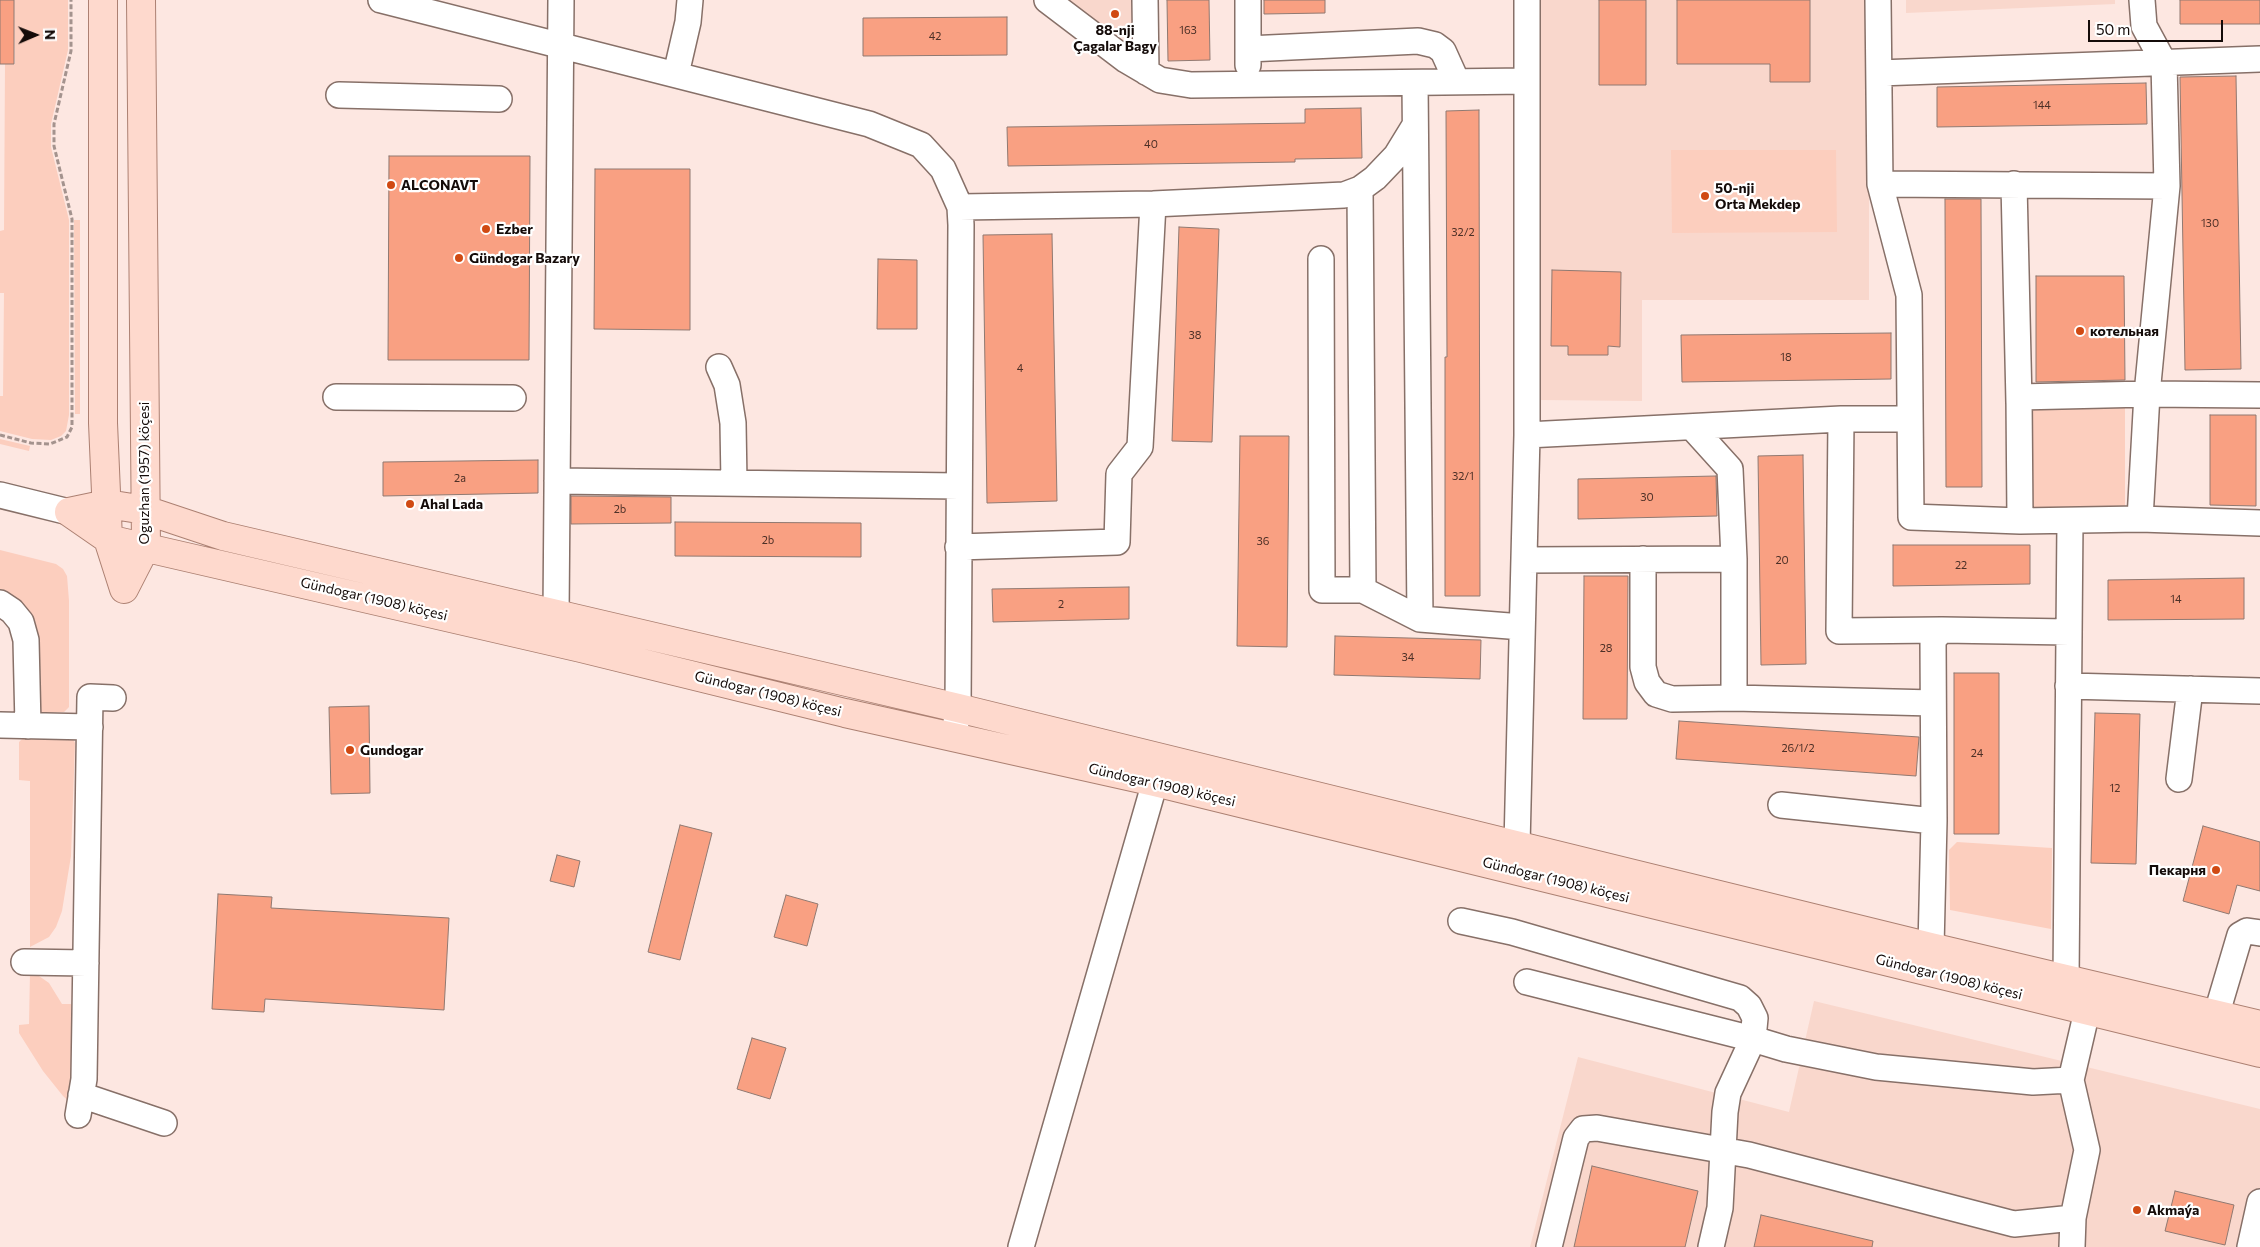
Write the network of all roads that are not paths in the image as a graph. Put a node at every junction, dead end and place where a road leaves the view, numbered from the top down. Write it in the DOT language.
graph roads {
  1 [pos="103,0"];
  2 [pos="141,0"];
  3 [pos="381,0"];
  4 [pos="561,0"];
  5 [pos="690,0"];
  6 [pos="1047,0"];
  7 [pos="1145,0"];
  8 [pos="1248,0"];
  9 [pos="1527,0"];
  10 [pos="1878,0"];
  11 [pos="2142,0"];
  12 [pos="560,47"];
  13 [pos="1248,49"];
  14 [pos="2260,59"];
  15 [pos="2164,63"];
  16 [pos="1146,72"];
  17 [pos="1879,73"];
  18 [pos="676,74"];
  19 [pos="1527,81"];
  20 [pos="1457,82"];
  21 [pos="1415,83"];
  22 [pos="1248,84"];
  23 [pos="339,95"];
  24 [pos="499,99"];
  25 [pos="1416,125"];
  26 [pos="1880,184"];
  27 [pos="2014,184"];
  28 [pos="2167,186"];
  29 [pos="1360,189"];
  30 [pos="1153,204"];
  31 [pos="960,207"];
  32 [pos="1321,259"];
  33 [pos="719,367"];
  34 [pos="2147,394"];
  35 [pos="2260,395"];
  36 [pos="336,397"];
  37 [pos="513,398"];
  38 [pos="2019,403"];
  39 [pos="1910,419"];
  40 [pos="1841,420"];
  41 [pos="1692,427"];
  42 [pos="1527,435"];
  43 [pos="557,481"];
  44 [pos="734,483"];
  45 [pos="959,486"];
  46 [pos="0,495"];
  47 [pos="107,504"];
  48 [pos="146,510"];
  49 [pos="69,512"];
  50 [pos="2140,519"];
  51 [pos="2020,521"];
  52 [pos="2070,521"];
  53 [pos="2260,523"];
  54 [pos="108,539"];
  55 [pos="146,546"];
  56 [pos="958,547"];
  57 [pos="1643,559"];
  58 [pos="1734,559"];
  59 [pos="1524,560"];
  60 [pos="1364,590"];
  61 [pos="0,603"];
  62 [pos="556,615"];
  63 [pos="1420,619"];
  64 [pos="1522,627"];
  65 [pos="1942,630"];
  66 [pos="2069,632"];
  67 [pos="2068,686"];
  68 [pos="2190,689"];
  69 [pos="2260,691"];
  70 [pos="113,698"];
  71 [pos="1734,698"];
  72 [pos="1933,703"];
  73 [pos="958,708"];
  74 [pos="0,725"];
  75 [pos="28,726"];
  76 [pos="90,727"];
  77 [pos="954,737"];
  78 [pos="2179,779"];
  79 [pos="1155,782"];
  80 [pos="1781,805"];
  81 [pos="1934,821"];
  82 [pos="1514,858"];
  83 [pos="1462,922"];
  84 [pos="2260,933"];
  85 [pos="1931,947"];
  86 [pos="24,962"];
  87 [pos="86,963"];
  88 [pos="2066,980"];
  89 [pos="1527,982"];
  90 [pos="2088,1011"];
  91 [pos="2216,1016"];
  92 [pos="2260,1025"];
  93 [pos="1753,1039"];
  94 [pos="2260,1053"];
  95 [pos="2071,1080"];
  96 [pos="164,1123"];
  97 [pos="1722,1151"];
  98 [pos="2260,1202"];
  99 [pos="2073,1218"];
  100 [pos="1022,1247"];
  101 [pos="1549,1247"];
  102 [pos="1711,1247"];
  103 [pos="2072,1247"];
  104 [pos="2250,1247"];
  1 -- 47 [label="main road, Oguzhan (1957) köçesi"];
  2 -- 48 [label="main road, Oguzhan (1957) köçesi"];
  3 -- 12 [label="street"];
  4 -- 12 [label="street"];
  5 -- 18 [label="street"];
  6 -- 16 [label="street"];
  7 -- 16 [label="street"];
  8 -- 13 [label="street"];
  9 -- 19 [label="street"];
  10 -- 17 [label="street"];
  11 -- 15 [label="street"];
  12 -- 18 [label="street"];
  12 -- 43 [label="street"];
  13 -- 20 [label="street"];
  13 -- 22 [label="street"];
  14 -- 15 [label="street"];
  15 -- 17 [label="street"];
  15 -- 28 [label="street"];
  16 -- 22 [label="street"];
  17 -- 26 [label="street"];
  18 -- 31 [label="street"];
  19 -- 20 [label="street"];
  19 -- 42 [label="street"];
  20 -- 21 [label="street"];
  21 -- 22 [label="street"];
  21 -- 25 [label="street"];
  23 -- 24 [label="street"];
  25 -- 29 [label="street"];
  25 -- 63 [label="street"];
  26 -- 27 [label="street"];
  26 -- 39 [label="street"];
  27 -- 28 [label="street"];
  27 -- 38 [label="street"];
  28 -- 34 [label="street"];
  29 -- 30 [label="street"];
  29 -- 60 [label="street"];
  30 -- 31 [label="street"];
  30 -- 56 [label="street"];
  31 -- 45 [label="street"];
  32 -- 60 [label="street"];
  33 -- 44 [label="street"];
  34 -- 35 [label="street"];
  34 -- 38 [label="street"];
  34 -- 50 [label="street"];
  36 -- 37 [label="street"];
  38 -- 51 [label="street"];
  39 -- 40 [label="street"];
  39 -- 51 [label="street"];
  40 -- 41 [label="street"];
  40 -- 65 [label="street"];
  41 -- 42 [label="street"];
  41 -- 58 [label="street"];
  42 -- 59 [label="street"];
  43 -- 44 [label="street"];
  43 -- 62 [label="street"];
  44 -- 45 [label="street"];
  45 -- 56 [label="street"];
  46 -- 49 [label="street, Gündogar (1908) köçesi"];
  47 -- 48 [label="main road, Gündogar (1908) köçesi"];
  47 -- 49 [label="main road, Gündogar (1908) köçesi"];
  47 -- 54 [label="main road, Oguzhan (1957) köçesi"];
  48 -- 55 [label="main road, Oguzhan (1957) köçesi"];
  48 -- 62 [label="main road, Gündogar (1908) köçesi"];
  49 -- 54 [label="main road, Gündogar (1908) köçesi"];
  50 -- 52 [label="street"];
  50 -- 53 [label="street"];
  51 -- 52 [label="street"];
  52 -- 66 [label="street"];
  54 -- 55 [label="main road, Gündogar (1908) köçesi"];
  54 -- 55 [label="main road, Oguzhan (1957) köçesi"];
  55 -- 77 [label="main road, Gündogar (1908) köçesi"];
  56 -- 73 [label="street"];
  57 -- 58 [label="street"];
  57 -- 59 [label="street"];
  57 -- 71 [label="street"];
  58 -- 71 [label="street"];
  59 -- 64 [label="street"];
  60 -- 63 [label="street"];
  61 -- 75 [label="street"];
  62 -- 73 [label="main road, Gündogar (1908) köçesi"];
  63 -- 64 [label="street"];
  64 -- 82 [label="street"];
  65 -- 66 [label="street"];
  65 -- 72 [label="street"];
  66 -- 67 [label="street"];
  67 -- 68 [label="street"];
  67 -- 88 [label="street"];
  68 -- 69 [label="street"];
  68 -- 78 [label="street"];
  70 -- 76 [label="street"];
  71 -- 72 [label="street"];
  72 -- 81 [label="street"];
  73 -- 77 [label="street"];
  73 -- 82 [label="main road, Gündogar (1908) köçesi"];
  74 -- 75 [label="street"];
  75 -- 76 [label="street"];
  76 -- 87 [label="street"];
  77 -- 79 [label="main road, Gündogar (1908) köçesi"];
  79 -- 82 [label="main road, Gündogar (1908) köçesi"];
  79 -- 100 [label="street"];
  80 -- 81 [label="street"];
  81 -- 85 [label="street"];
  82 -- 85 [label="main road, Gündogar (1908) köçesi"];
  82 -- 90 [label="main road, Gündogar (1908) köçesi"];
  83 -- 93 [label="street"];
  84 -- 91 [label="street"];
  85 -- 88 [label="main road, Gündogar (1908) köçesi"];
  86 -- 87 [label="street"];
  87 -- 96 [label="street"];
  88 -- 91 [label="main road, Gündogar (1908) köçesi"];
  89 -- 93 [label="street"];
  90 -- 94 [label="main road, Gündogar (1908) köçesi"];
  90 -- 95 [label="street"];
  91 -- 92 [label="main road, Gündogar (1908) köçesi"];
  93 -- 95 [label="street"];
  93 -- 97 [label="street"];
  95 -- 99 [label="street"];
  97 -- 99 [label="street"];
  97 -- 101 [label="street"];
  97 -- 102 [label="street"];
  98 -- 104 [label="street"];
  99 -- 103 [label="street"];
}
